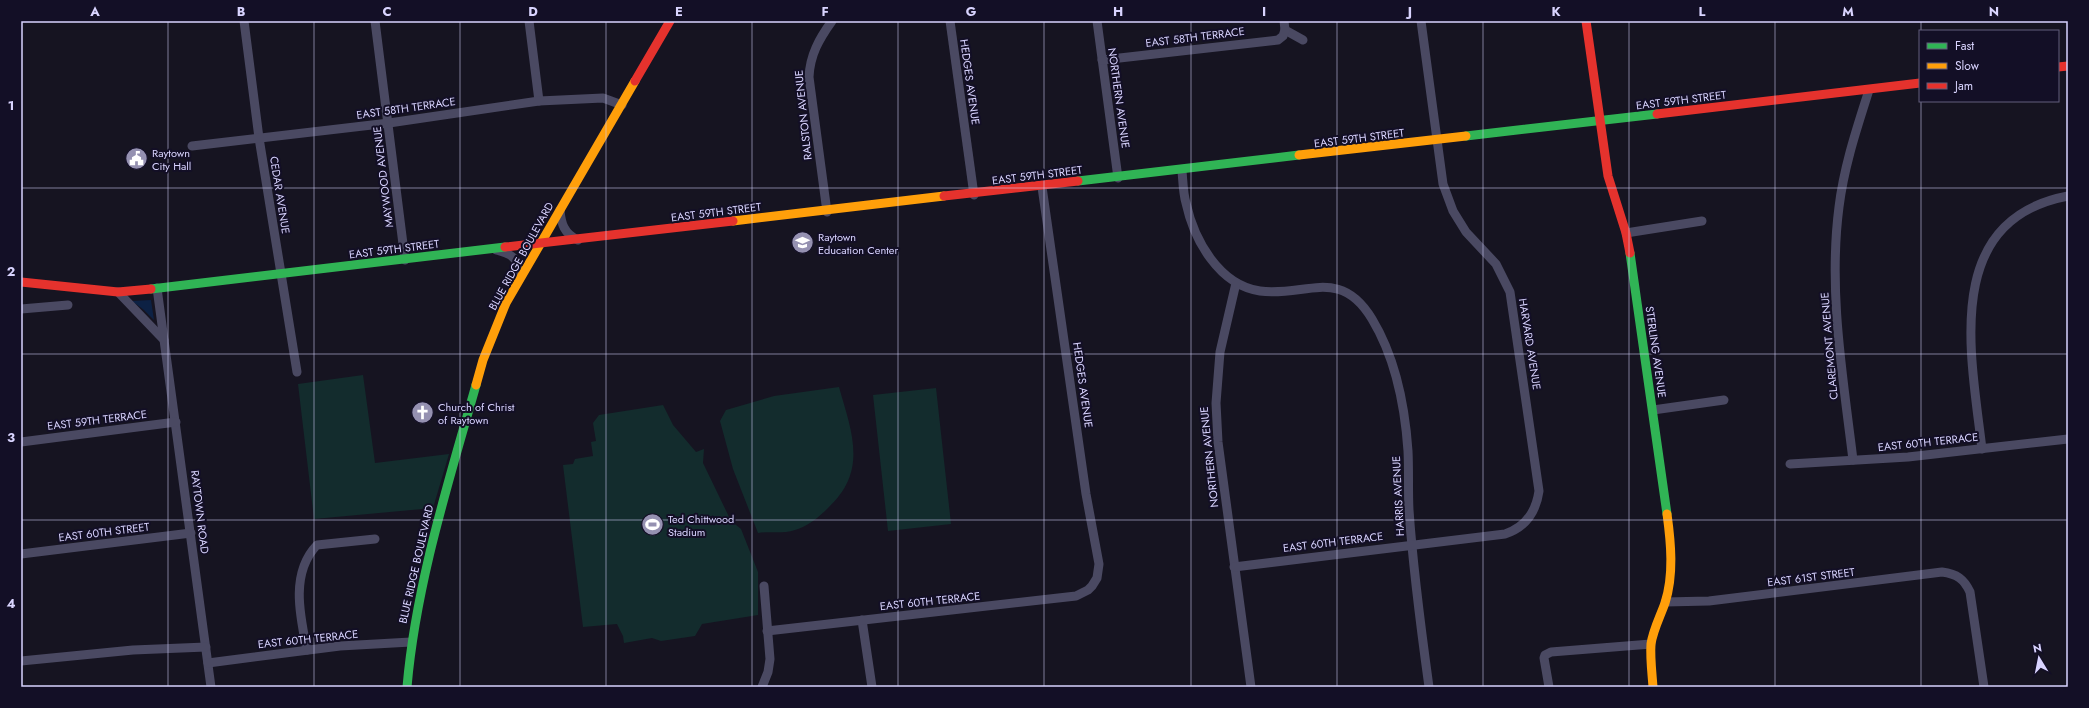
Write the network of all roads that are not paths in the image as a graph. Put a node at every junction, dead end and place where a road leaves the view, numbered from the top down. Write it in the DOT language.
graph roads {
  1 [pos="244,21"];
  2 [pos="374,21"];
  3 [pos="529,21"];
  4 [pos="670,21"];
  5 [pos="832,21"];
  6 [pos="950,21"];
  7 [pos="1097,21"];
  8 [pos="1421,21"];
  9 [pos="1586,21"];
  10 [pos="1284,25"];
  11 [pos="1303,40"];
  12 [pos="1102,60"];
  13 [pos="1919,84"];
  14 [pos="1869,90"];
  15 [pos="539,101"];
  16 [pos="622,105"];
  17 [pos="1600,122"];
  18 [pos="388,123"];
  19 [pos="259,138"];
  20 [pos="1437,141"];
  21 [pos="192,146"];
  22 [pos="1182,170"];
  23 [pos="1118,178"];
  24 [pos="1042,187"];
  25 [pos="974,195"];
  26 [pos="2068,196"];
  27 [pos="560,210"];
  28 [pos="827,212"];
  29 [pos="1702,221"];
  30 [pos="1626,233"];
  31 [pos="579,240"];
  32 [pos="539,245"];
  33 [pos="495,250"];
  34 [pos="405,260"];
  35 [pos="280,274"];
  36 [pos="519,280"];
  37 [pos="21,282"];
  38 [pos="1236,283"];
  39 [pos="158,288"];
  40 [pos="118,292"];
  41 [pos="68,305"];
  42 [pos="21,309"];
  43 [pos="164,340"];
  44 [pos="297,372"];
  45 [pos="1724,400"];
  46 [pos="1652,410"];
  47 [pos="176,422"];
  48 [pos="2068,439"];
  49 [pos="21,442"];
  50 [pos="1982,449"];
  51 [pos="1854,460"];
  52 [pos="1790,464"];
  53 [pos="1527,520"];
  54 [pos="191,533"];
  55 [pos="374,539"];
  56 [pos="1413,544"];
  57 [pos="21,554"];
  58 [pos="1234,567"];
  59 [pos="764,586"];
  60 [pos="1092,586"];
  61 [pos="1665,602"];
  62 [pos="862,620"];
  63 [pos="767,631"];
  64 [pos="411,642"];
  65 [pos="1651,644"];
  66 [pos="206,647"];
  67 [pos="307,650"];
  68 [pos="21,661"];
  69 [pos="208,663"];
  70 [pos="211,687"];
  71 [pos="407,687"];
  72 [pos="762,687"];
  73 [pos="872,687"];
  74 [pos="1251,687"];
  75 [pos="1429,687"];
  76 [pos="1549,687"];
  77 [pos="1653,687"];
  78 [pos="1984,687"];
  1 -- 19 [label="street, CEDAR AVENUE"];
  2 -- 18 [label="street, MAYWOOD AVENUE"];
  3 -- 15 [label="street"];
  4 -- 16 [label="street, BLUE RIDGE BOULEVARD"];
  5 -- 28 [label="street, RALSTON AVENUE"];
  6 -- 25 [label="street, HEDGES AVENUE"];
  7 -- 12 [label="street, NORTHERN AVENUE"];
  8 -- 20 [label="street, HARVARD AVENUE"];
  9 -- 17 [label="street, STERLING AVENUE"];
  10 -- 11 [label="street"];
  10 -- 12 [label="street, EAST 58TH TERRACE"];
  12 -- 23 [label="street, NORTHERN AVENUE"];
  13 -- 14 [label="street, EAST 59TH STREET"];
  14 -- 17 [label="street, EAST 59TH STREET"];
  14 -- 51 [label="street, CLAREMONT AVENUE"];
  15 -- 16 [label="street, EAST 58TH TERRACE"];
  15 -- 18 [label="street, EAST 58TH TERRACE"];
  16 -- 27 [label="street, BLUE RIDGE BOULEVARD"];
  17 -- 20 [label="street, EAST 59TH STREET"];
  17 -- 30 [label="street, STERLING AVENUE"];
  18 -- 19 [label="street, EAST 58TH TERRACE"];
  18 -- 34 [label="street, MAYWOOD AVENUE"];
  19 -- 21 [label="street, EAST 58TH TERRACE"];
  19 -- 35 [label="street, CEDAR AVENUE"];
  20 -- 22 [label="street, EAST 59TH STREET"];
  20 -- 53 [label="street, HARVARD AVENUE"];
  22 -- 23 [label="street, EAST 59TH STREET"];
  22 -- 38 [label="street"];
  23 -- 24 [label="street, EAST 59TH STREET"];
  24 -- 25 [label="street, EAST 59TH STREET"];
  24 -- 60 [label="street, HEDGES AVENUE"];
  25 -- 28 [label="street, EAST 59TH STREET"];
  26 -- 50 [label="street"];
  27 -- 31 [label="street"];
  27 -- 32 [label="street, BLUE RIDGE BOULEVARD"];
  28 -- 31 [label="street, EAST 59TH STREET"];
  29 -- 30 [label="street"];
  30 -- 46 [label="street, STERLING AVENUE"];
  31 -- 32 [label="street, EAST 59TH STREET"];
  32 -- 33 [label="street, EAST 59TH STREET"];
  32 -- 36 [label="street, BLUE RIDGE BOULEVARD"];
  33 -- 34 [label="street, EAST 59TH STREET"];
  33 -- 36 [label="street"];
  34 -- 35 [label="street, EAST 59TH STREET"];
  35 -- 39 [label="street, EAST 59TH STREET"];
  35 -- 44 [label="street, CEDAR AVENUE"];
  36 -- 64 [label="street, BLUE RIDGE BOULEVARD"];
  37 -- 40 [label="street"];
  38 -- 56 [label="street, HARRIS AVENUE"];
  38 -- 58 [label="street, NORTHERN AVENUE"];
  39 -- 40 [label="street"];
  39 -- 43 [label="street, RAYTOWN ROAD"];
  40 -- 43 [label="street"];
  41 -- 42 [label="street"];
  43 -- 47 [label="street, RAYTOWN ROAD"];
  45 -- 46 [label="street"];
  46 -- 61 [label="street, STERLING AVENUE"];
  47 -- 49 [label="street, EAST 59TH TERRACE"];
  47 -- 54 [label="street, RAYTOWN ROAD"];
  48 -- 50 [label="street, EAST 60TH TERRACE"];
  50 -- 51 [label="street, EAST 60TH TERRACE"];
  51 -- 52 [label="street, EAST 60TH TERRACE"];
  53 -- 56 [label="street, EAST 60TH TERRACE"];
  54 -- 57 [label="street, EAST 60TH STREET"];
  54 -- 66 [label="street, RAYTOWN ROAD"];
  55 -- 67 [label="street"];
  56 -- 58 [label="street, EAST 60TH TERRACE"];
  56 -- 75 [label="street, HARRIS AVENUE"];
  58 -- 74 [label="street, NORTHERN AVENUE"];
  59 -- 63 [label="street"];
  60 -- 62 [label="street, EAST 60TH TERRACE"];
  61 -- 65 [label="street, STERLING AVENUE"];
  61 -- 78 [label="street, EAST 61ST STREET"];
  62 -- 63 [label="street, EAST 60TH TERRACE"];
  62 -- 73 [label="street"];
  63 -- 72 [label="street"];
  64 -- 67 [label="street, EAST 60TH TERRACE"];
  64 -- 71 [label="street, BLUE RIDGE BOULEVARD"];
  65 -- 76 [label="street"];
  65 -- 77 [label="street, STERLING AVENUE"];
  66 -- 68 [label="street"];
  66 -- 69 [label="street, RAYTOWN ROAD"];
  67 -- 69 [label="street, EAST 60TH TERRACE"];
  69 -- 70 [label="street, RAYTOWN ROAD"];
}
